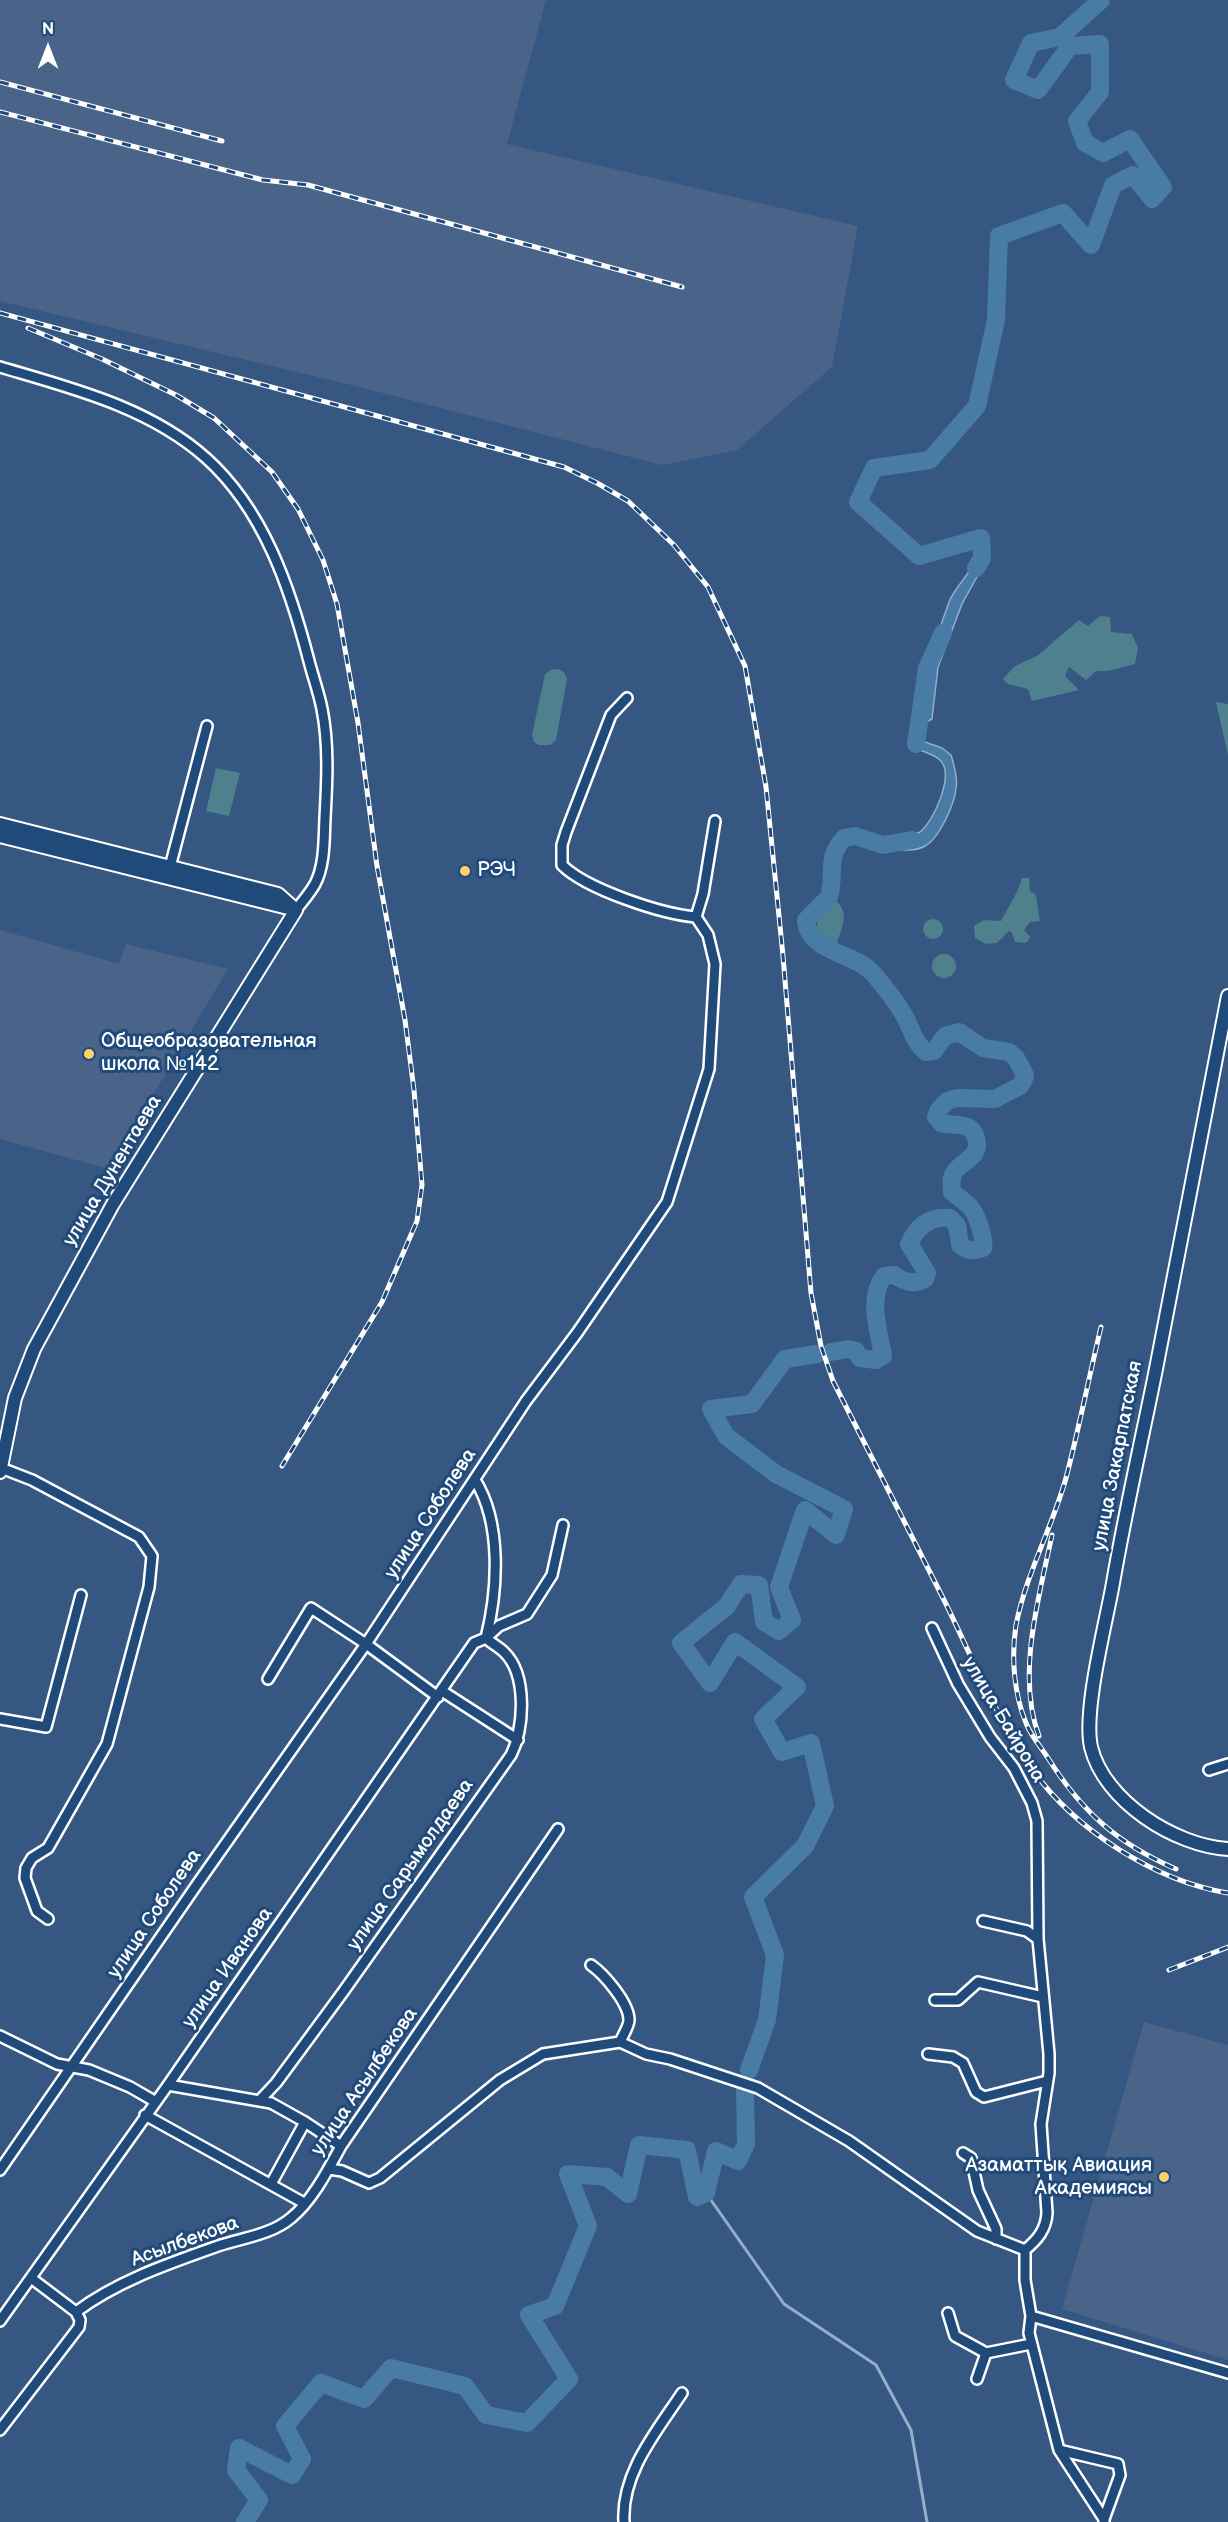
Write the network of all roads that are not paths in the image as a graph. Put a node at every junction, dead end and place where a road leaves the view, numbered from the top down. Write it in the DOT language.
graph roads {
  1 [pos="0,367"];
  2 [pos="627,698"];
  3 [pos="207,726"];
  4 [pos="715,821"];
  5 [pos="0,824"];
  6 [pos="0,836"];
  7 [pos="170,867"];
  8 [pos="296,910"];
  9 [pos="696,917"];
  10 [pos="1228,996"];
  11 [pos="0,1470"];
  12 [pos="475,1480"];
  13 [pos="563,1526"];
  14 [pos="81,1595"];
  15 [pos="932,1628"];
  16 [pos="486,1638"];
  17 [pos="366,1644"];
  18 [pos="268,1679"];
  19 [pos="440,1694"];
  20 [pos="0,1719"];
  21 [pos="518,1740"];
  22 [pos="1228,1764"];
  23 [pos="1209,1770"];
  24 [pos="558,1829"];
  25 [pos="1228,1849"];
  26 [pos="48,1920"];
  27 [pos="983,1921"];
  28 [pos="1038,1939"];
  29 [pos="591,1965"];
  30 [pos="1043,1997"];
  31 [pos="935,2000"];
  32 [pos="0,2036"];
  33 [pos="620,2042"];
  34 [pos="928,2054"];
  35 [pos="72,2069"];
  36 [pos="1047,2081"];
  37 [pos="168,2085"];
  38 [pos="260,2100"];
  39 [pos="156,2102"];
  40 [pos="145,2115"];
  41 [pos="305,2122"];
  42 [pos="340,2146"];
  43 [pos="963,2153"];
  44 [pos="329,2169"];
  45 [pos="0,2170"];
  46 [pos="271,2184"];
  47 [pos="304,2204"];
  48 [pos="996,2239"];
  49 [pos="1025,2250"];
  50 [pos="31,2278"];
  51 [pos="76,2312"];
  52 [pos="948,2313"];
  53 [pos="1031,2316"];
  54 [pos="0,2321"];
  55 [pos="1031,2344"];
  56 [pos="986,2353"];
  57 [pos="1228,2373"];
  58 [pos="977,2379"];
  59 [pos="682,2393"];
  60 [pos="0,2430"];
  61 [pos="1059,2450"];
  62 [pos="1104,2520"];
  63 [pos="624,2522"];
  1 -- 8 [label="street"];
  2 -- 9 [label="street"];
  3 -- 7 [label="street"];
  4 -- 9 [label="street"];
  5 -- 7 [label="street"];
  6 -- 8 [label="street"];
  7 -- 8 [label="street"];
  8 -- 11 [label="street, улица Дунентаева"];
  9 -- 12 [label="street, улица Соболева"];
  10 -- 25 [label="street, улица Закарпатская"];
  11 -- 26 [label="street, улица Дунентаева"];
  12 -- 16 [label="street"];
  12 -- 17 [label="street, улица Соболева"];
  13 -- 16 [label="street, улица Иванова"];
  14 -- 20 [label="street"];
  15 -- 28 [label="street, улица Байрона"];
  16 -- 19 [label="street, улица Иванова"];
  16 -- 21 [label="street, улица Сарымолдаева"];
  17 -- 18 [label="street"];
  17 -- 19 [label="street"];
  17 -- 35 [label="street, улица Соболева"];
  19 -- 21 [label="street"];
  19 -- 37 [label="street, улица Иванова"];
  21 -- 38 [label="street, улица Сарымолдаева"];
  22 -- 23 [label="street"];
  24 -- 42 [label="street, улица Асылбекова"];
  27 -- 28 [label="street"];
  28 -- 30 [label="street, улица Байрона"];
  29 -- 33 [label="street"];
  30 -- 31 [label="street"];
  30 -- 36 [label="street, улица Байрона"];
  32 -- 35 [label="street"];
  33 -- 44 [label="street"];
  33 -- 48 [label="street"];
  34 -- 36 [label="street"];
  35 -- 39 [label="street"];
  35 -- 45 [label="street, улица Соболева"];
  36 -- 49 [label="street, улица Байрона"];
  37 -- 38 [label="street"];
  37 -- 39 [label="street, улица Иванова"];
  38 -- 41 [label="street"];
  39 -- 40 [label="street, улица Иванова"];
  40 -- 46 [label="street"];
  40 -- 50 [label="street, улица Иванова"];
  41 -- 42 [label="street"];
  41 -- 46 [label="street"];
  42 -- 44 [label="street, улица Асылбекова"];
  43 -- 48 [label="street"];
  44 -- 47 [label="street, улица Асылбекова"];
  46 -- 47 [label="street"];
  47 -- 51 [label="street, Асылбекова"];
  48 -- 49 [label="street"];
  49 -- 53 [label="street"];
  50 -- 51 [label="street"];
  50 -- 54 [label="street, улица Иванова"];
  51 -- 60 [label="street"];
  52 -- 56 [label="street"];
  53 -- 55 [label="street"];
  53 -- 57 [label="street"];
  55 -- 56 [label="street"];
  55 -- 61 [label="street"];
  56 -- 58 [label="street"];
  59 -- 63 [label="street"];
  61 -- 62 [label="street"];
  61 -- 62 [label="street"];
}
